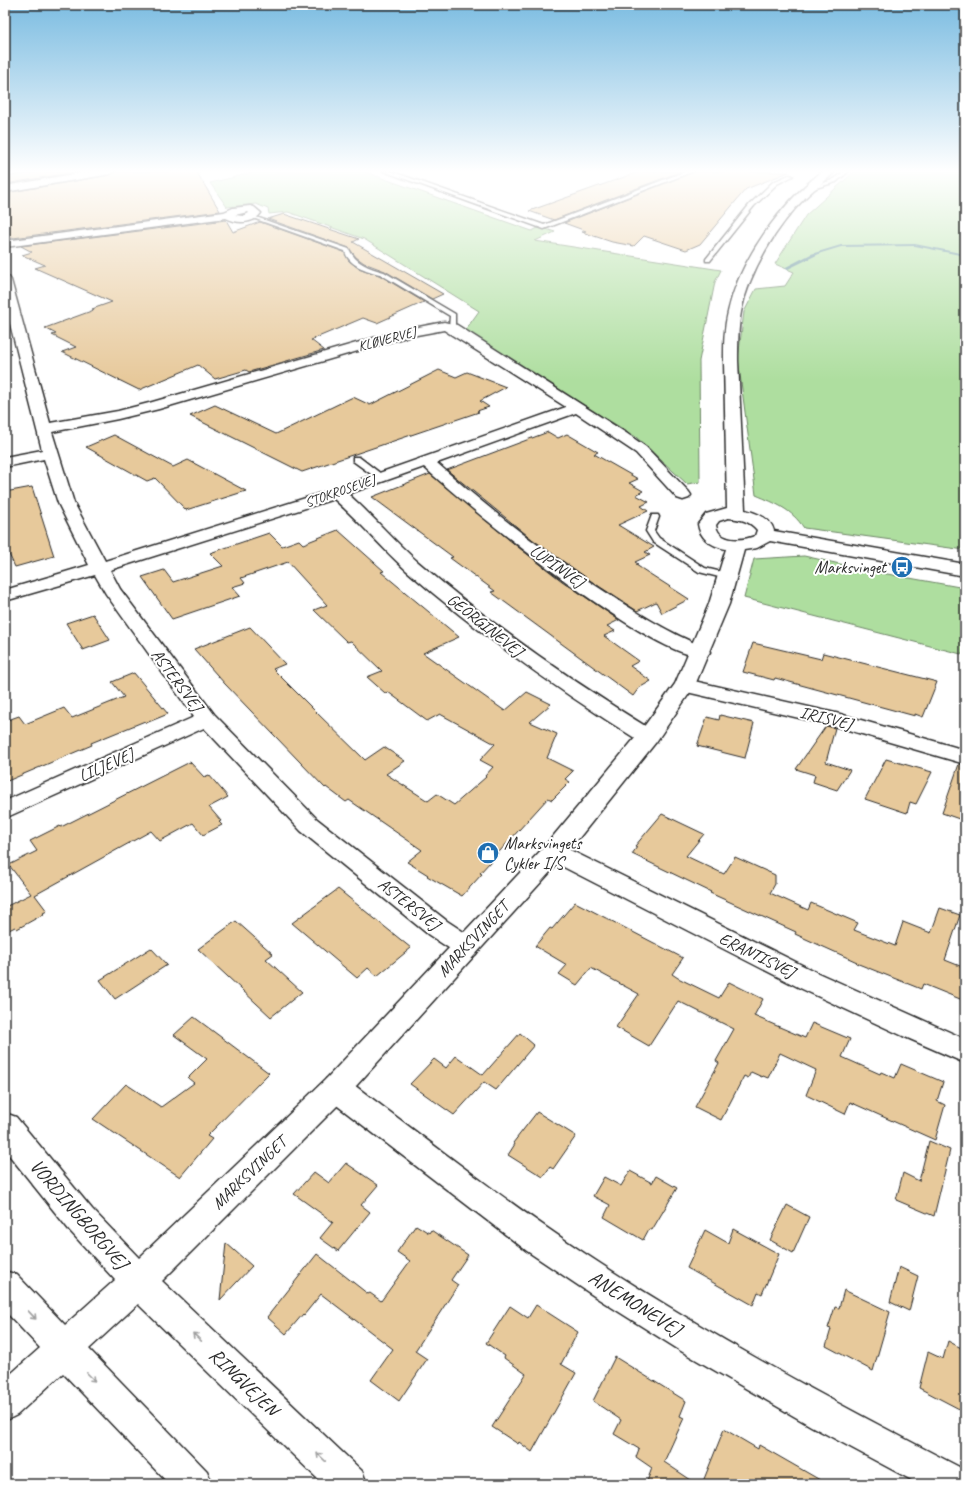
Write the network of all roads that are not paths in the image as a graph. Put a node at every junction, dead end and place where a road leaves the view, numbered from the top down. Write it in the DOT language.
graph roads {
  1 [pos="32,240"];
  2 [pos="320,240"];
  3 [pos="724,240"];
  4 [pos="767,240"];
  5 [pos="5,244"];
  6 [pos="708,260"];
  7 [pos="5,280"];
  8 [pos="10,325"];
  9 [pos="452,328"];
  10 [pos="577,408"];
  11 [pos="44,429"];
  12 [pos="50,453"];
  13 [pos="356,459"];
  14 [pos="5,462"];
  15 [pos="427,462"];
  16 [pos="381,477"];
  17 [pos="337,493"];
  18 [pos="683,495"];
  19 [pos="736,513"];
  20 [pos="655,517"];
  21 [pos="765,535"];
  22 [pos="736,546"];
  23 [pos="100,568"];
  24 [pos="965,570"];
  25 [pos="727,576"];
  26 [pos="5,596"];
  27 [pos="700,652"];
  28 [pos="685,684"];
  29 [pos="206,718"];
  30 [pos="648,737"];
  31 [pos="965,757"];
  32 [pos="5,810"];
  33 [pos="554,852"];
  34 [pos="467,946"];
  35 [pos="965,1051"];
  36 [pos="336,1088"];
  37 [pos="5,1127"];
  38 [pos="138,1281"];
  39 [pos="5,1287"];
  40 [pos="64,1350"];
  41 [pos="5,1403"];
  42 [pos="194,1484"];
  43 [pos="349,1484"];
  44 [pos="955,1484"];
  1 -- 5 [label="street"];
  2 -- 9 [label="lane"];
  3 -- 6 [label="lane"];
  4 -- 19 [label="street"];
  7 -- 8 [label="street, ASTERSVEJ"];
  8 -- 11 [label="street, ASTERSVEJ"];
  9 -- 10 [label="street"];
  9 -- 11 [label="street, KLØVERVEJ"];
  10 -- 15 [label="street, STOKROSEVEJ"];
  10 -- 18 [label="street"];
  11 -- 12 [label="street, ASTERSVEJ"];
  12 -- 14 [label="street"];
  12 -- 23 [label="street, ASTERSVEJ"];
  13 -- 16 [label="lane"];
  15 -- 16 [label="street, STOKROSEVEJ"];
  15 -- 27 [label="street, LUPINVEJ"];
  16 -- 17 [label="street, STOKROSEVEJ"];
  17 -- 23 [label="street, STOKROSEVEJ"];
  17 -- 30 [label="street, GEORGINEVEJ"];
  19 -- 21 [label="street"];
  19 -- 22 [label="street"];
  20 -- 25 [label="lane"];
  21 -- 22 [label="street"];
  21 -- 24 [label="street"];
  22 -- 25 [label="street, MARKSVINGET"];
  23 -- 26 [label="street, STOKROSEVEJ"];
  23 -- 29 [label="street, ASTERSVEJ"];
  25 -- 27 [label="street, MARKSVINGET"];
  27 -- 28 [label="street, MARKSVINGET"];
  28 -- 30 [label="street, MARKSVINGET"];
  28 -- 31 [label="street, IRISVEJ"];
  29 -- 32 [label="street, LILJEVEJ"];
  29 -- 34 [label="street, ASTERSVEJ"];
  30 -- 33 [label="street, MARKSVINGET"];
  33 -- 34 [label="street, MARKSVINGET"];
  33 -- 35 [label="street, ERANTISVEJ"];
  34 -- 36 [label="street, MARKSVINGET"];
  36 -- 38 [label="street, MARKSVINGET"];
  36 -- 44 [label="street, ANEMONEVEJ"];
  37 -- 38 [label="street, VORDINGBORGVEJ"];
  38 -- 40 [label="street, MARKSVINGET"];
  43 -- 38 [label="street, RINGVEJEN, one-way"];
  39 -- 40 [label="street, one-way"];
  40 -- 41 [label="street, MARKSVINGET"];
  40 -- 42 [label="street, one-way"];
}
